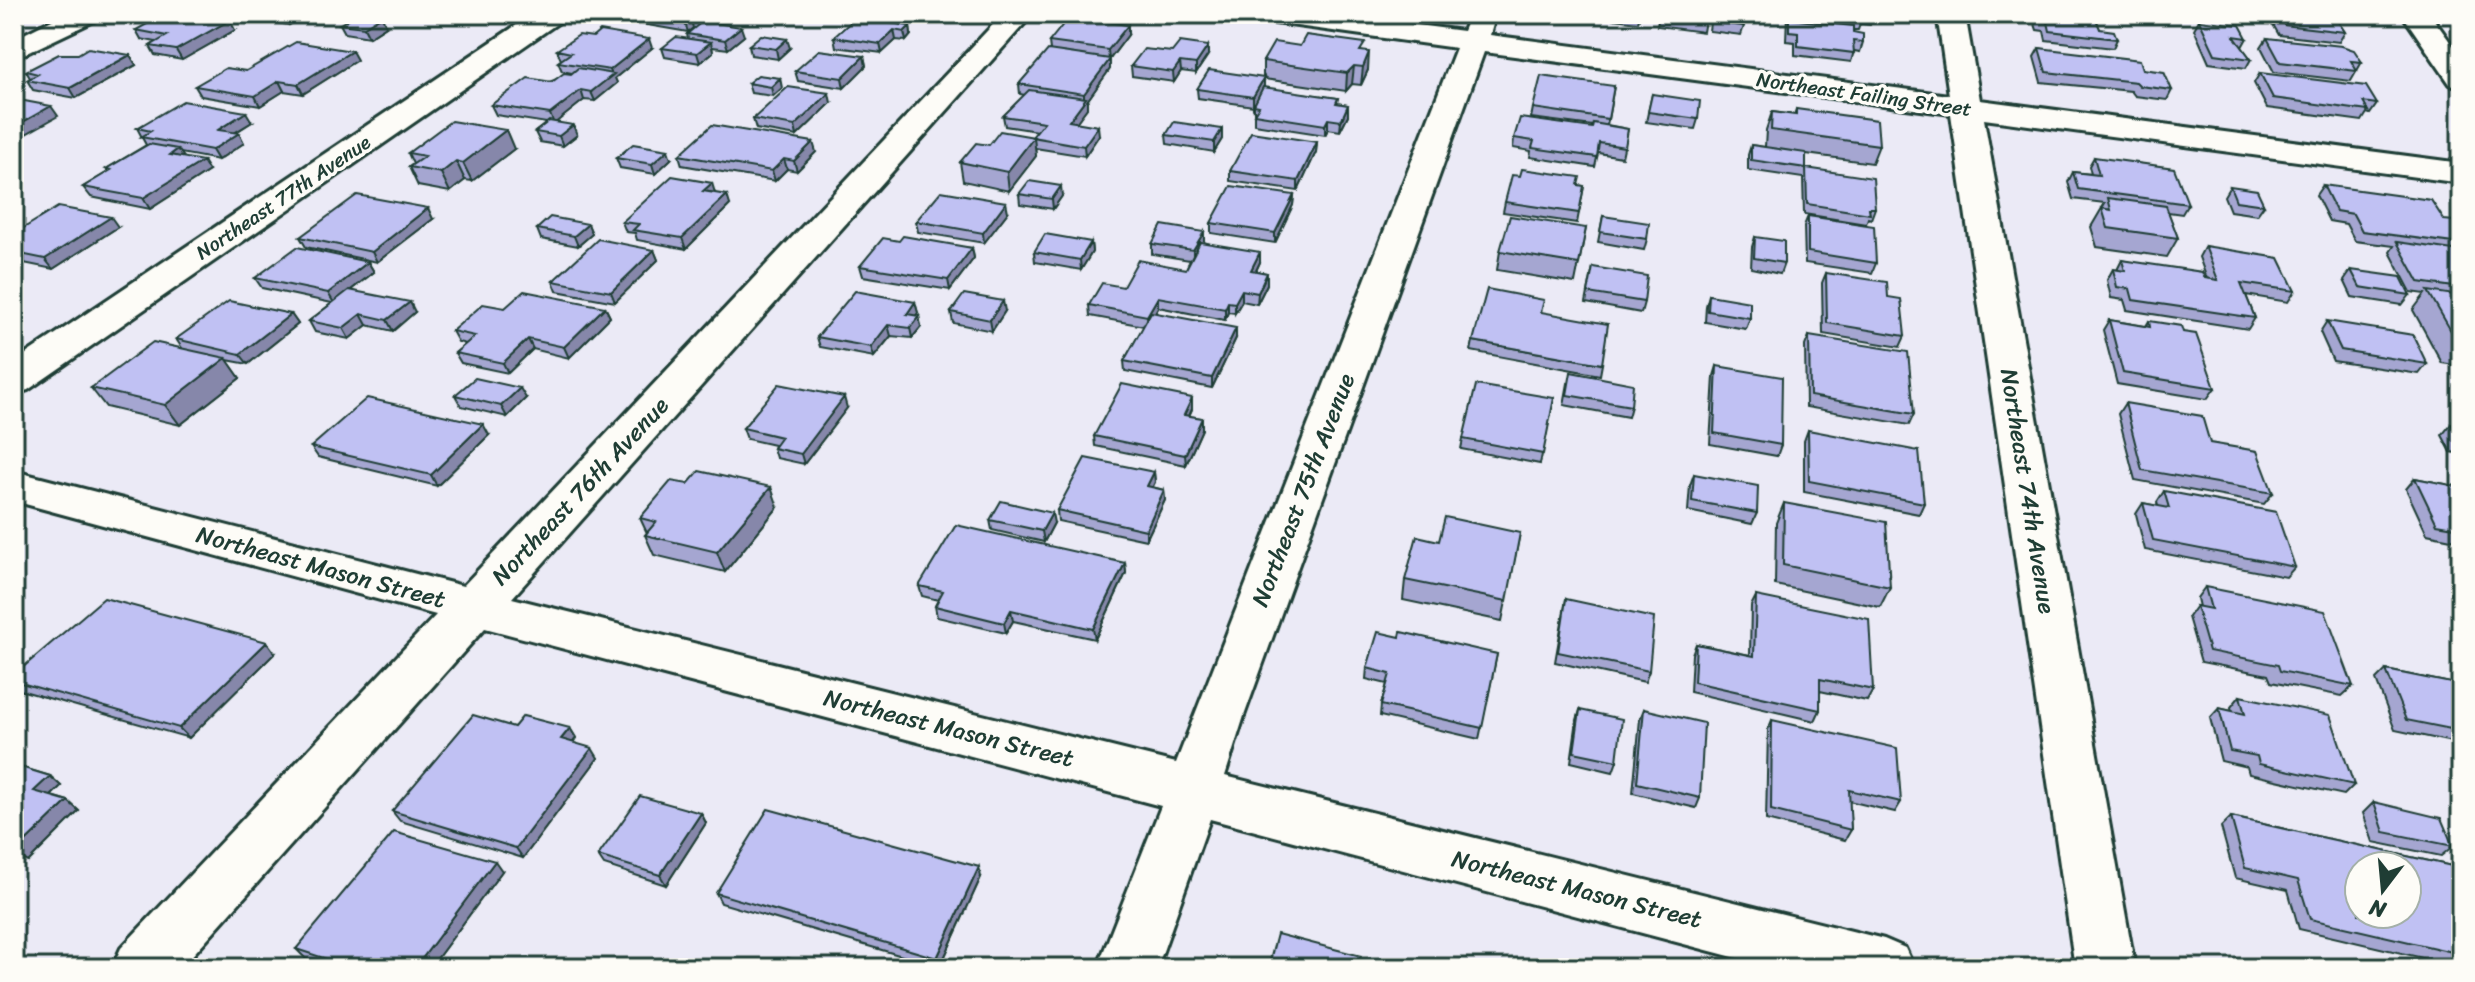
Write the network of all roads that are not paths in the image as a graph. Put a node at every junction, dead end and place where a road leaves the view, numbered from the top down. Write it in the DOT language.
graph roads {
  1 [pos="86,14"];
  2 [pos="552,14"];
  3 [pos="1019,14"];
  4 [pos="1268,14"];
  5 [pos="1951,14"];
  6 [pos="2416,14"];
  7 [pos="1479,28"];
  8 [pos="14,50"];
  9 [pos="2461,78"];
  10 [pos="1967,108"];
  11 [pos="2461,173"];
  12 [pos="14,381"];
  13 [pos="14,486"];
  14 [pos="473,607"];
  15 [pos="1194,790"];
  16 [pos="142,968"];
  17 [pos="1127,968"];
  18 [pos="1884,968"];
  19 [pos="2105,968"];
  1 -- 8 [label="street"];
  2 -- 12 [label="street, Northeast 77th Avenue"];
  3 -- 14 [label="street, Northeast 76th Avenue"];
  4 -- 7 [label="street, Northeast Failing Street"];
  5 -- 10 [label="street, Northeast 74th Avenue"];
  6 -- 9 [label="street"];
  7 -- 10 [label="street, Northeast Failing Street"];
  7 -- 15 [label="street, Northeast 75th Avenue"];
  10 -- 11 [label="street, Northeast Failing Street"];
  10 -- 19 [label="street, Northeast 74th Avenue"];
  13 -- 14 [label="street, Northeast Mason Street"];
  14 -- 15 [label="street, Northeast Mason Street"];
  14 -- 16 [label="street, Northeast 76th Avenue"];
  15 -- 17 [label="street, Northeast 75th Avenue"];
  15 -- 18 [label="street, Northeast Mason Street"];
}
